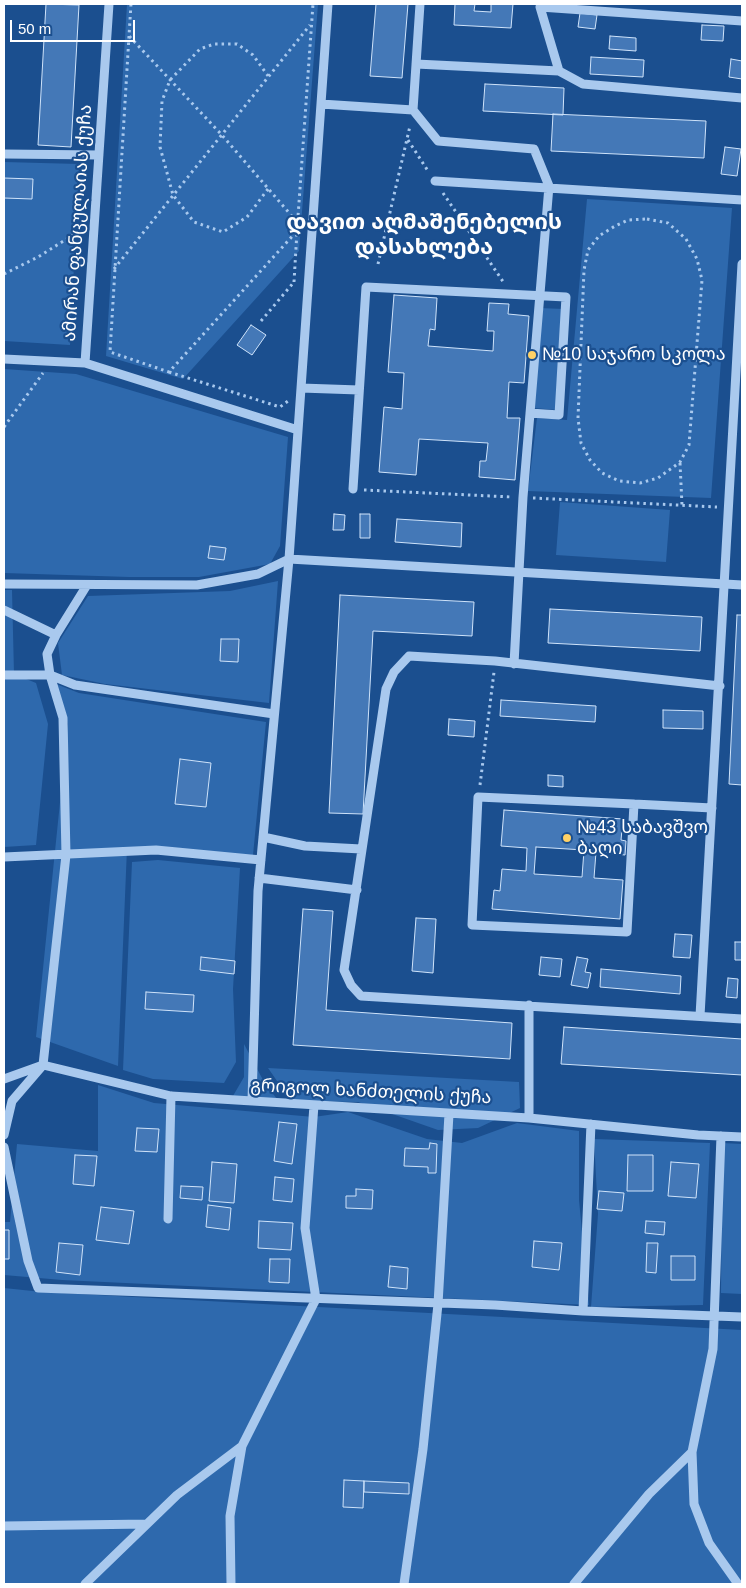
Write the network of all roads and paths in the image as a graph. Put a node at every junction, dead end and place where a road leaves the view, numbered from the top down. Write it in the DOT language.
graph roads {
  1 [pos="109,4"];
  2 [pos="131,4"];
  3 [pos="313,4"];
  4 [pos="328,4"];
  5 [pos="420,4"];
  6 [pos="540,6"];
  7 [pos="742,22"];
  8 [pos="311,24"];
  9 [pos="129,36"];
  10 [pos="416,64"];
  11 [pos="559,71"];
  12 [pos="268,76"];
  13 [pos="170,80"];
  14 [pos="742,98"];
  15 [pos="321,104"];
  16 [pos="413,110"];
  17 [pos="221,134"];
  18 [pos="408,140"];
  19 [pos="4,154"];
  20 [pos="99,155"];
  21 [pos="435,181"];
  22 [pos="549,186"];
  23 [pos="268,189"];
  24 [pos="173,195"];
  25 [pos="742,200"];
  26 [pos="95,221"];
  27 [pos="298,223"];
  28 [pos="297,231"];
  29 [pos="378,264"];
  30 [pos="742,264"];
  31 [pos="114,270"];
  32 [pos="4,274"];
  33 [pos="294,282"];
  34 [pos="294,292"];
  35 [pos="513,296"];
  36 [pos="538,297"];
  37 [pos="261,321"];
  38 [pos="4,359"];
  39 [pos="53,361"];
  40 [pos="85,363"];
  41 [pos="169,372"];
  42 [pos="301,388"];
  43 [pos="360,390"];
  44 [pos="289,392"];
  45 [pos="530,414"];
  46 [pos="4,427"];
  47 [pos="298,430"];
  48 [pos="680,462"];
  49 [pos="353,490"];
  50 [pos="522,497"];
  51 [pos="682,504"];
  52 [pos="728,508"];
  53 [pos="289,559"];
  54 [pos="518,572"];
  55 [pos="4,584"];
  56 [pos="725,584"];
  57 [pos="87,585"];
  58 [pos="742,585"];
  59 [pos="4,610"];
  60 [pos="56,635"];
  61 [pos="495,661"];
  62 [pos="514,664"];
  63 [pos="4,675"];
  64 [pos="50,675"];
  65 [pos="720,686"];
  66 [pos="274,714"];
  67 [pos="478,797"];
  68 [pos="634,804"];
  69 [pos="712,808"];
  70 [pos="263,837"];
  71 [pos="361,849"];
  72 [pos="66,855"];
  73 [pos="4,856"];
  74 [pos="261,860"];
  75 [pos="259,878"];
  76 [pos="357,890"];
  77 [pos="529,1005"];
  78 [pos="700,1016"];
  79 [pos="742,1019"];
  80 [pos="43,1065"];
  81 [pos="4,1079"];
  82 [pos="171,1096"];
  83 [pos="252,1101"];
  84 [pos="314,1105"];
  85 [pos="449,1114"];
  86 [pos="529,1118"];
  87 [pos="591,1124"];
  88 [pos="4,1135"];
  89 [pos="721,1136"];
  90 [pos="742,1137"];
  91 [pos="4,1147"];
  92 [pos="168,1219"];
  93 [pos="316,1298"];
  94 [pos="438,1304"];
  95 [pos="584,1311"];
  96 [pos="714,1315"];
  97 [pos="742,1317"];
  98 [pos="242,1446"];
  99 [pos="692,1452"];
  100 [pos="147,1524"];
  101 [pos="4,1526"];
  102 [pos="85,1584"];
  103 [pos="231,1584"];
  104 [pos="404,1584"];
  105 [pos="574,1584"];
  106 [pos="738,1584"];
  1 -- 20 [label="street, ამირან ფანცულაიას ქუჩა"];
  2 -- 9 [label="path"];
  3 -- 8 [label="path"];
  4 -- 15 [label="street"];
  5 -- 10 [label="street"];
  6 -- 7 [label="street"];
  6 -- 11 [label="street"];
  8 -- 12 [label="path"];
  8 -- 27 [label="path"];
  9 -- 13 [label="path"];
  9 -- 31 [label="path"];
  10 -- 11 [label="street"];
  10 -- 16 [label="street"];
  11 -- 14 [label="street"];
  12 -- 13 [label="path"];
  12 -- 17 [label="path"];
  13 -- 17 [label="path"];
  13 -- 24 [label="path"];
  15 -- 16 [label="street"];
  15 -- 42 [label="street"];
  16 -- 18 [label="path"];
  16 -- 22 [label="street"];
  17 -- 23 [label="path"];
  17 -- 24 [label="path"];
  18 -- 21 [label="path"];
  18 -- 29 [label="path"];
  19 -- 20 [label="street"];
  20 -- 26 [label="street, ამირან ფანცულაიას ქუჩა"];
  21 -- 22 [label="street"];
  21 -- 35 [label="path"];
  22 -- 25 [label="street"];
  22 -- 36 [label="street"];
  23 -- 24 [label="path"];
  23 -- 27 [label="path"];
  24 -- 31 [label="path"];
  26 -- 32 [label="path"];
  26 -- 40 [label="street, ამირან ფანცულაიას ქუჩა"];
  27 -- 28 [label="path"];
  28 -- 33 [label="path"];
  28 -- 41 [label="path"];
  30 -- 52 [label="street"];
  31 -- 41 [label="path"];
  33 -- 34 [label="path"];
  33 -- 37 [label="path"];
  35 -- 36 [label="street"];
  35 -- 43 [label="street"];
  36 -- 45 [label="street"];
  36 -- 45 [label="street"];
  38 -- 39 [label="street, ამირან ფანცულაიას ქუჩა"];
  39 -- 40 [label="street, ამირან ფანცულაიას ქუჩა"];
  39 -- 46 [label="path"];
  40 -- 47 [label="street"];
  41 -- 44 [label="path"];
  42 -- 43 [label="street"];
  42 -- 47 [label="street"];
  43 -- 49 [label="street"];
  45 -- 50 [label="street"];
  47 -- 53 [label="street"];
  48 -- 48 [label="path"];
  48 -- 51 [label="path"];
  49 -- 50 [label="path"];
  50 -- 51 [label="path"];
  50 -- 54 [label="street"];
  51 -- 52 [label="path"];
  52 -- 56 [label="street"];
  53 -- 54 [label="street"];
  53 -- 57 [label="street"];
  53 -- 66 [label="street"];
  54 -- 56 [label="street"];
  54 -- 62 [label="street"];
  55 -- 57 [label="street"];
  56 -- 58 [label="street"];
  56 -- 65 [label="street"];
  57 -- 60 [label="street"];
  59 -- 60 [label="street"];
  60 -- 64 [label="street"];
  61 -- 62 [label="street"];
  61 -- 67 [label="path"];
  61 -- 71 [label="street"];
  62 -- 65 [label="street"];
  63 -- 64 [label="street"];
  64 -- 66 [label="street"];
  64 -- 72 [label="street"];
  65 -- 69 [label="street"];
  66 -- 70 [label="street"];
  67 -- 68 [label="street"];
  67 -- 68 [label="street"];
  68 -- 69 [label="street"];
  69 -- 78 [label="street"];
  70 -- 71 [label="street"];
  70 -- 74 [label="street"];
  71 -- 76 [label="street"];
  72 -- 73 [label="street"];
  72 -- 74 [label="street"];
  72 -- 80 [label="street"];
  74 -- 75 [label="street"];
  75 -- 76 [label="street"];
  75 -- 83 [label="street"];
  76 -- 77 [label="street"];
  77 -- 78 [label="street"];
  77 -- 86 [label="street"];
  78 -- 79 [label="street"];
  80 -- 81 [label="street"];
  80 -- 82 [label="street, გრიგოლ ხანძთელის ქუჩა"];
  80 -- 88 [label="street"];
  82 -- 83 [label="street, გრიგოლ ხანძთელის ქუჩა"];
  82 -- 92 [label="street"];
  83 -- 84 [label="street, გრიგოლ ხანძთელის ქუჩა"];
  84 -- 85 [label="street, გრიგოლ ხანძთელის ქუჩა"];
  84 -- 93 [label="street"];
  85 -- 86 [label="street, გრიგოლ ხანძთელის ქუჩა"];
  85 -- 94 [label="street"];
  86 -- 87 [label="street, გრიგოლ ხანძთელის ქუჩა"];
  87 -- 89 [label="street, გრიგოლ ხანძთელის ქუჩა"];
  87 -- 95 [label="street"];
  89 -- 90 [label="street, გრიგოლ ხანძთელის ქუჩა"];
  89 -- 96 [label="street"];
  91 -- 93 [label="street"];
  93 -- 94 [label="street"];
  93 -- 98 [label="street"];
  94 -- 95 [label="street"];
  94 -- 104 [label="street"];
  95 -- 96 [label="street"];
  96 -- 97 [label="street"];
  96 -- 99 [label="street"];
  98 -- 100 [label="street"];
  98 -- 103 [label="street"];
  99 -- 105 [label="street"];
  99 -- 106 [label="street"];
  100 -- 101 [label="street"];
  100 -- 102 [label="street"];
}
